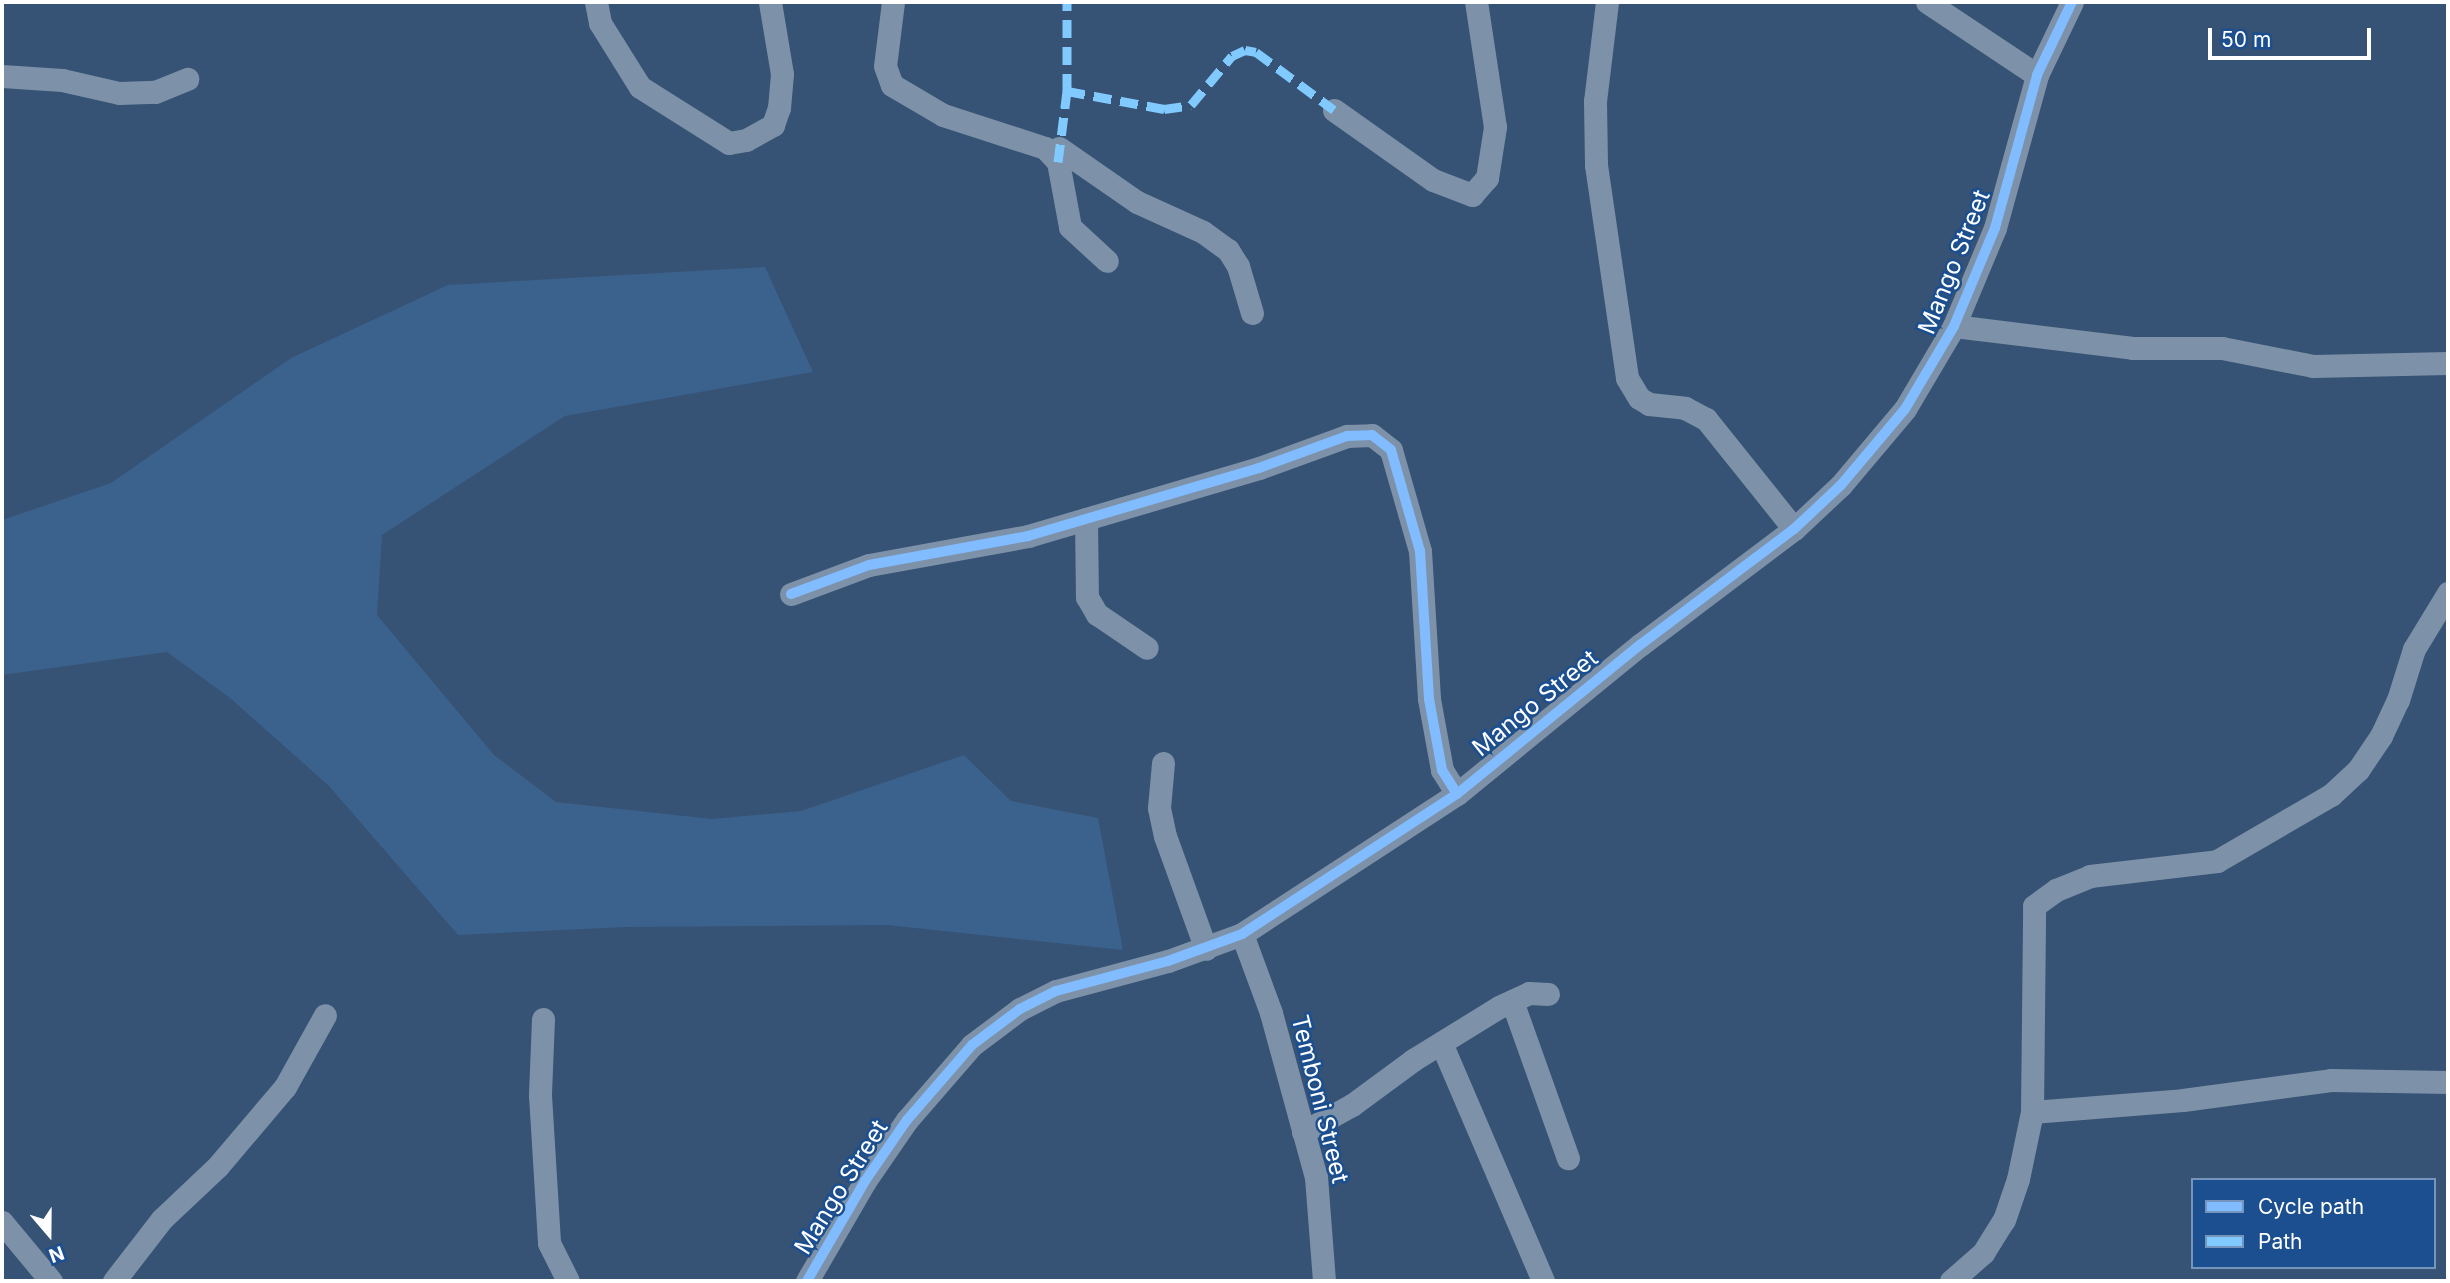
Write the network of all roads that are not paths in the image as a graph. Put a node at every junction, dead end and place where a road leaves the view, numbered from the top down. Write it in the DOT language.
graph roads {
  1 [pos="596,2"];
  2 [pos="770,2"];
  3 [pos="892,2"];
  4 [pos="1476,2"];
  5 [pos="1607,2"];
  6 [pos="1927,2"];
  7 [pos="2072,2"];
  8 [pos="2037,75"];
  9 [pos="2,76"];
  10 [pos="187,79"];
  11 [pos="1334,110"];
  12 [pos="1059,148"];
  13 [pos="1107,261"];
  14 [pos="1252,313"];
  15 [pos="1954,327"];
  16 [pos="2448,363"];
  17 [pos="1086,519"];
  18 [pos="1794,529"];
  19 [pos="2448,593"];
  20 [pos="791,594"];
  21 [pos="1147,648"];
  22 [pos="1163,763"];
  23 [pos="1457,794"];
  24 [pos="1242,934"];
  25 [pos="1206,949"];
  26 [pos="1548,994"];
  27 [pos="1512,1001"];
  28 [pos="325,1015"];
  29 [pos="543,1019"];
  30 [pos="1442,1045"];
  31 [pos="2448,1082"];
  32 [pos="2032,1112"];
  33 [pos="1303,1132"];
  34 [pos="1568,1158"];
  35 [pos="2,1222"];
  36 [pos="51,1281"];
  37 [pos="114,1281"];
  38 [pos="568,1281"];
  39 [pos="807,1281"];
  40 [pos="1324,1281"];
  41 [pos="1543,1281"];
  42 [pos="1951,1281"];
  1 -- 2 [label="street"];
  3 -- 13 [label="street"];
  4 -- 11 [label="street"];
  5 -- 18 [label="street"];
  6 -- 8 [label="street"];
  7 -- 8 [label="street, Mango Street"];
  8 -- 15 [label="street, Mango Street"];
  9 -- 10 [label="street"];
  12 -- 14 [label="street"];
  15 -- 16 [label="street"];
  15 -- 18 [label="street, Mango Street"];
  17 -- 20 [label="street"];
  17 -- 21 [label="street"];
  17 -- 23 [label="street"];
  18 -- 23 [label="street, Mango Street"];
  19 -- 32 [label="street"];
  22 -- 25 [label="street"];
  23 -- 24 [label="street, Mango Street"];
  24 -- 25 [label="street, Mango Street"];
  24 -- 33 [label="street, Temboni Street"];
  25 -- 39 [label="street, Mango Street"];
  26 -- 27 [label="street"];
  27 -- 30 [label="street"];
  27 -- 34 [label="street"];
  28 -- 37 [label="street"];
  29 -- 38 [label="street"];
  30 -- 33 [label="street"];
  30 -- 41 [label="street"];
  31 -- 32 [label="street"];
  32 -- 42 [label="street"];
  33 -- 40 [label="street, Temboni Street"];
  35 -- 36 [label="street"];
}
